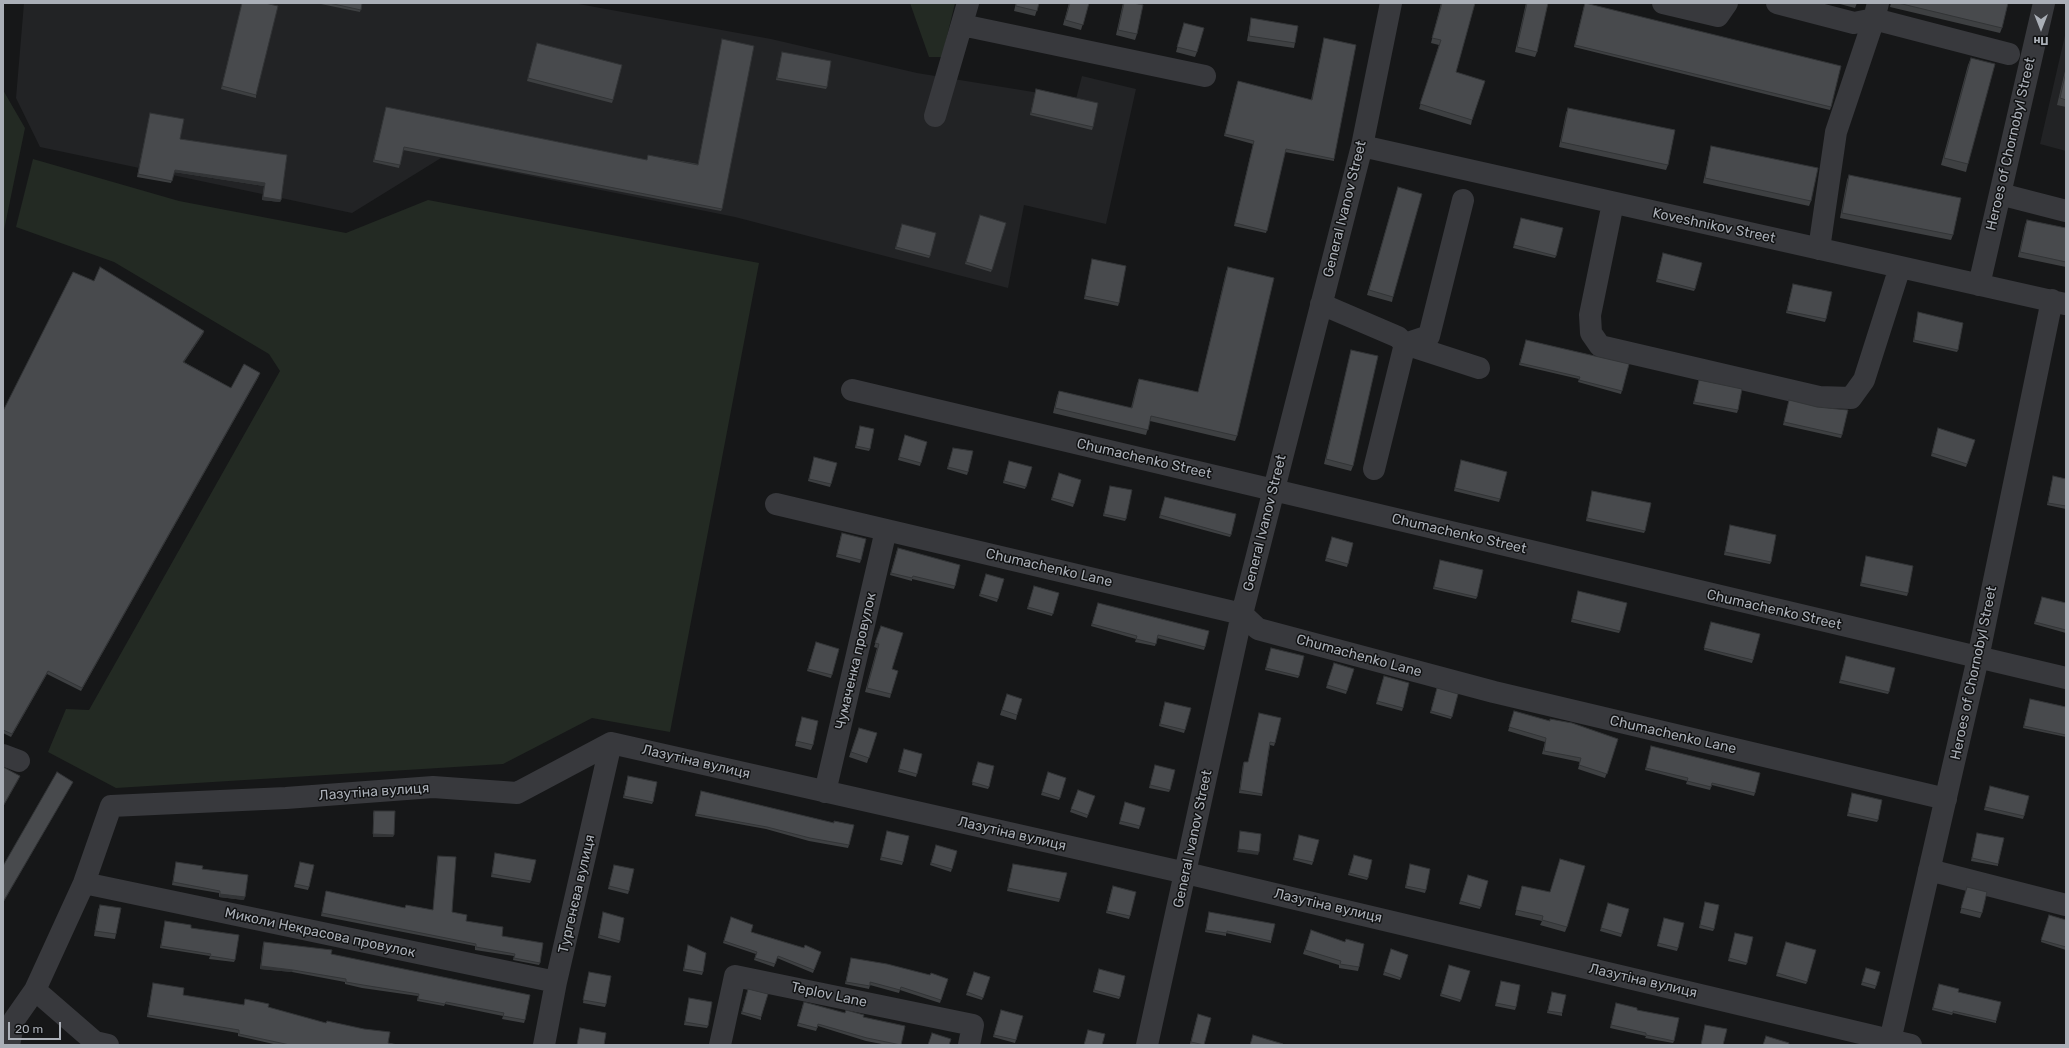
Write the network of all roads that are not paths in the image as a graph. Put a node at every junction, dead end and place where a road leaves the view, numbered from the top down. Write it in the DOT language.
graph roads {
  1 [pos="968,3"];
  2 [pos="1391,3"];
  3 [pos="1663,3"];
  4 [pos="1727,3"];
  5 [pos="1777,3"];
  6 [pos="2044,3"];
  7 [pos="1876,11"];
  8 [pos="962,25"];
  9 [pos="2009,54"];
  10 [pos="1205,76"];
  11 [pos="935,116"];
  12 [pos="1362,146"];
  13 [pos="2000,194"];
  14 [pos="1463,200"];
  15 [pos="1613,203"];
  16 [pos="2066,211"];
  17 [pos="1818,249"];
  18 [pos="1900,267"];
  19 [pos="1978,285"];
  20 [pos="2059,302"];
  21 [pos="1321,304"];
  22 [pos="1404,344"];
  23 [pos="1479,368"];
  24 [pos="852,390"];
  25 [pos="1374,469"];
  26 [pos="1273,490"];
  27 [pos="776,504"];
  28 [pos="886,530"];
  29 [pos="1242,614"];
  30 [pos="1978,658"];
  31 [pos="2066,678"];
  32 [pos="611,743"];
  33 [pos="825,792"];
  34 [pos="1946,799"];
  35 [pos="1929,870"];
  36 [pos="1186,873"];
  37 [pos="84,883"];
  38 [pos="2066,905"];
  39 [pos="556,982"];
  40 [pos="35,990"];
  41 [pos="1889,1043"];
  42 [pos="9,1045"];
  43 [pos="108,1045"];
  44 [pos="544,1045"];
  45 [pos="720,1045"];
  46 [pos="969,1045"];
  47 [pos="1147,1045"];
  48 [pos="1911,1045"];
  1 -- 8 [label="street"];
  2 -- 12 [label="street, General Ivanov Street"];
  3 -- 4 [label="street"];
  5 -- 7 [label="street"];
  6 -- 13 [label="street, Heroes of Chornobyl Street"];
  7 -- 9 [label="street"];
  7 -- 17 [label="street"];
  8 -- 10 [label="street"];
  8 -- 11 [label="street"];
  12 -- 15 [label="street, Koveshnikov Street"];
  12 -- 21 [label="street, General Ivanov Street"];
  13 -- 16 [label="street"];
  13 -- 19 [label="street, Heroes of Chornobyl Street"];
  14 -- 22 [label="street"];
  15 -- 17 [label="street, Koveshnikov Street"];
  15 -- 18 [label="street"];
  17 -- 18 [label="street, Koveshnikov Street"];
  18 -- 19 [label="street, Koveshnikov Street"];
  19 -- 20 [label="street, Koveshnikov Street"];
  20 -- 30 [label="street, Heroes of Chornobyl Street"];
  21 -- 22 [label="street"];
  21 -- 26 [label="street, General Ivanov Street"];
  22 -- 23 [label="street"];
  22 -- 25 [label="street"];
  24 -- 26 [label="street, Chumachenko Street"];
  26 -- 29 [label="street, General Ivanov Street"];
  26 -- 30 [label="street, Chumachenko Street"];
  27 -- 28 [label="street, Chumachenko Lane"];
  28 -- 29 [label="street, Chumachenko Lane"];
  28 -- 33 [label="street, Чумаченка провулок"];
  29 -- 34 [label="street, Chumachenko Lane"];
  29 -- 36 [label="street, General Ivanov Street"];
  30 -- 31 [label="street, Chumachenko Street"];
  30 -- 34 [label="street, Heroes of Chornobyl Street"];
  32 -- 33 [label="street, Лазутіна вулиця"];
  32 -- 37 [label="street, Лазутіна вулиця"];
  32 -- 39 [label="street, Тургенєва вулиця"];
  33 -- 36 [label="street, Лазутіна вулиця"];
  34 -- 35 [label="street, Heroes of Chornobyl Street"];
  35 -- 38 [label="street"];
  35 -- 41 [label="street, Heroes of Chornobyl Street"];
  36 -- 41 [label="street, Лазутіна вулиця"];
  36 -- 47 [label="street, General Ivanov Street"];
  37 -- 39 [label="street, Миколи Некрасова провулок"];
  37 -- 40 [label="street"];
  39 -- 44 [label="street, Тургенєва вулиця"];
  40 -- 42 [label="street"];
  40 -- 43 [label="street"];
  41 -- 48 [label="street, Лазутіна вулиця"];
  45 -- 46 [label="street, Teplov Lane"];
}
